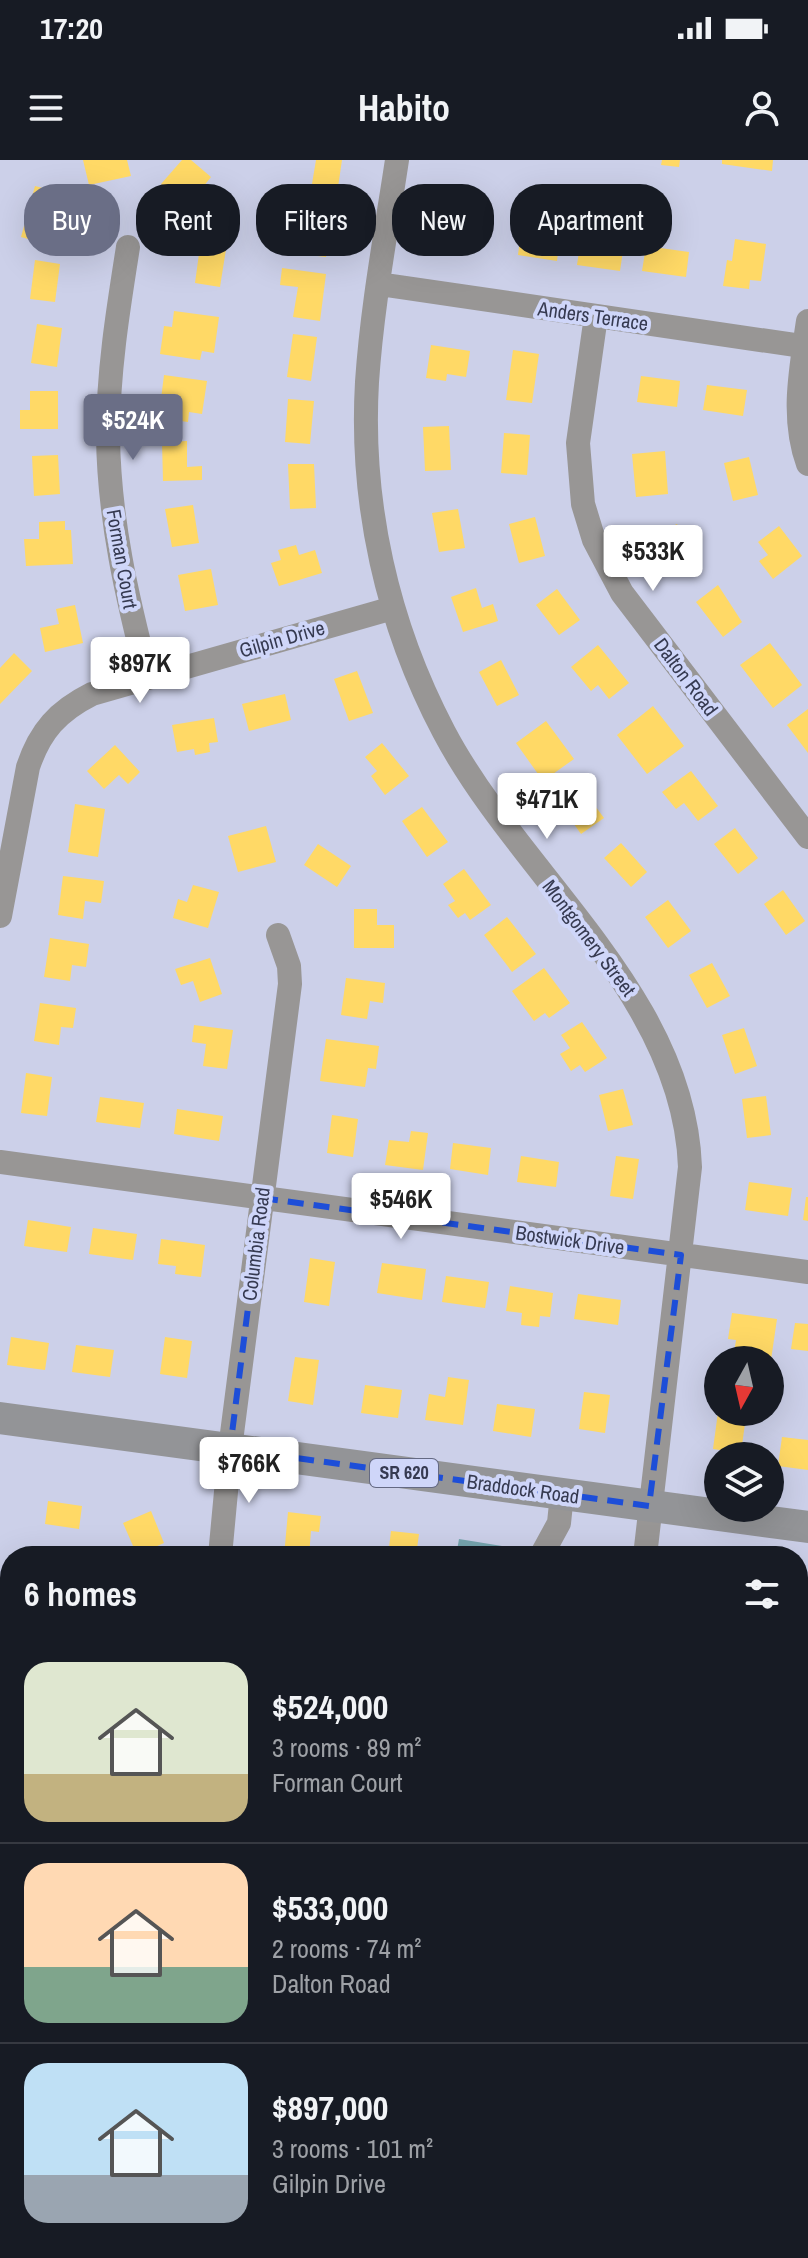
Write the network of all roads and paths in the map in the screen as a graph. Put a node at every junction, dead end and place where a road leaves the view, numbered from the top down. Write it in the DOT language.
graph roads {
  1 [pos="397,160"];
  2 [pos="128,247"];
  3 [pos="379,284"];
  4 [pos="596,316"];
  5 [pos="808,321"];
  6 [pos="806,347"];
  7 [pos="808,464"];
  8 [pos="393,608"];
  9 [pos="148,678"];
  10 [pos="808,837"];
  11 [pos="0,916"];
  12 [pos="278,935"];
  13 [pos="0,1162"];
  14 [pos="262,1198"];
  15 [pos="681,1255"];
  16 [pos="808,1272"];
  17 [pos="0,1418"];
  18 [pos="230,1449"];
  19 [pos="562,1494"];
  20 [pos="649,1506"];
  21 [pos="808,1527"];
  22 [pos="221,1546"];
  23 [pos="546,1546"];
  24 [pos="646,1546"];
  1 -- 3 [label="street, Montgomery Street"];
  2 -- 9 [label="street, Forman Court"];
  3 -- 4 [label="street, Anders Terrace"];
  3 -- 8 [label="street, Montgomery Street"];
  4 -- 6 [label="street, Anders Terrace"];
  4 -- 10 [label="street, Dalton Road"];
  5 -- 6 [label="street"];
  6 -- 7 [label="street"];
  8 -- 9 [label="street, Gilpin Drive"];
  8 -- 15 [label="street, Montgomery Street"];
  9 -- 11 [label="street, Gilpin Drive"];
  12 -- 14 [label="street, Columbia Road"];
  13 -- 14 [label="street, Bostwick Drive"];
  14 -- 15 [label="street, Bostwick Drive"];
  14 -- 18 [label="street, Columbia Road"];
  15 -- 16 [label="street, Bostwick Drive"];
  15 -- 20 [label="street, Montgomery Street"];
  17 -- 18 [label="main road, Braddock Road / SR 620"];
  18 -- 19 [label="main road, Braddock Road / SR 620"];
  18 -- 22 [label="street, Columbia Road"];
  19 -- 20 [label="main road, Braddock Road / SR 620"];
  19 -- 23 [label="street"];
  20 -- 21 [label="main road, Braddock Road / SR 620"];
  20 -- 24 [label="street, Montgomery Street"];
}
